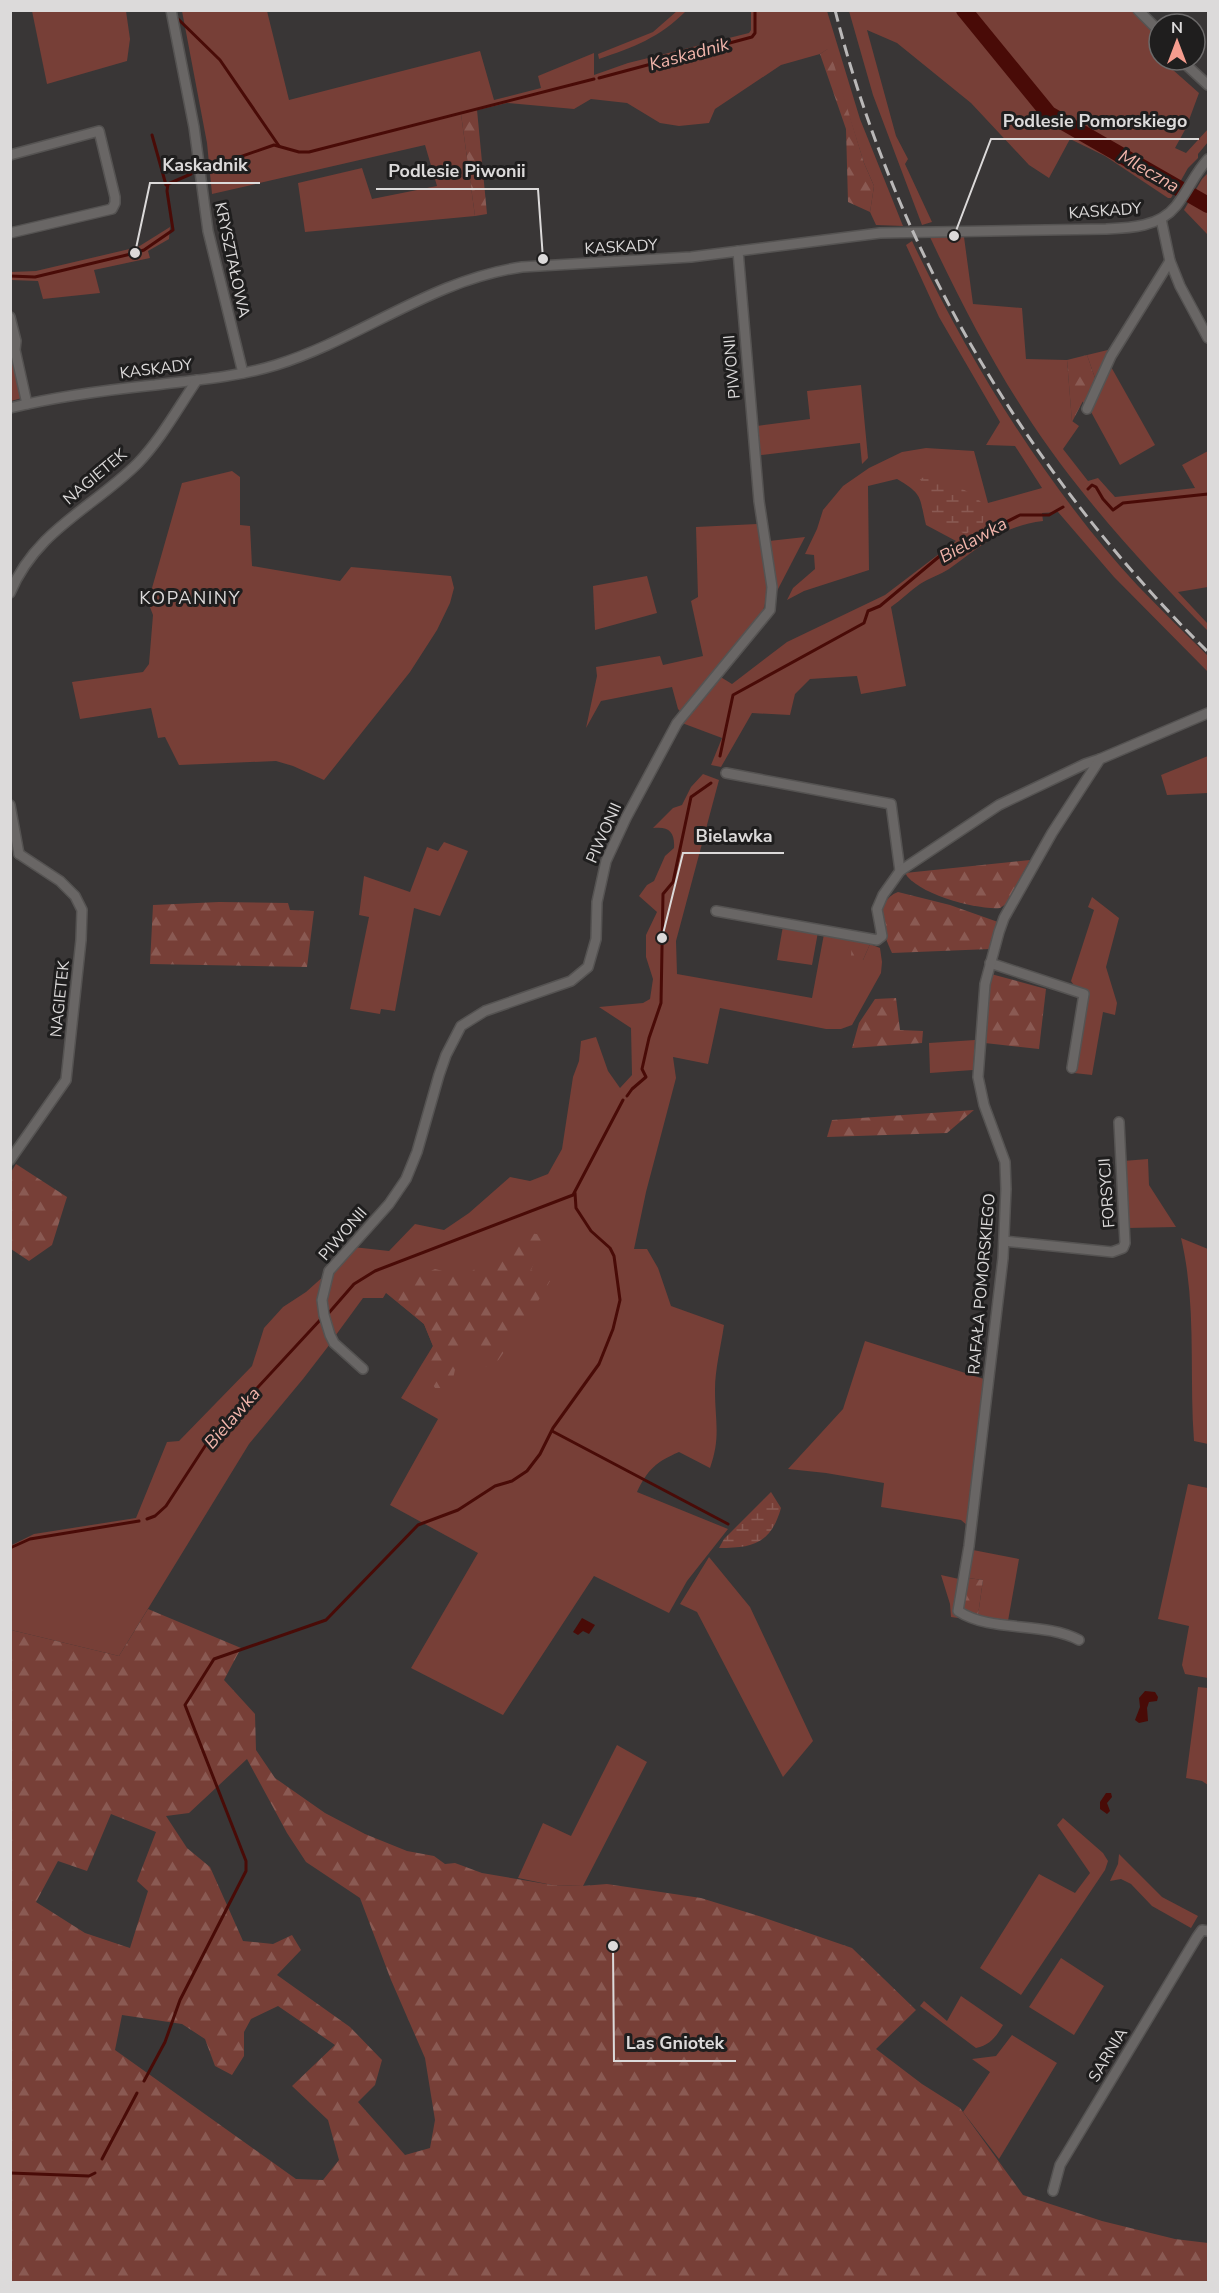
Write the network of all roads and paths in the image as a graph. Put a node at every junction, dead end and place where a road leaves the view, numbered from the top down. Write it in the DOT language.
graph roads {
  1 [pos="171,10"];
  2 [pos="1194,72"];
  3 [pos="1209,86"];
  4 [pos="10,154"];
  5 [pos="1209,159"];
  6 [pos="1161,219"];
  7 [pos="10,233"];
  8 [pos="738,251"];
  9 [pos="1170,261"];
  10 [pos="10,317"];
  11 [pos="1209,338"];
  12 [pos="243,373"];
  13 [pos="197,380"];
  14 [pos="27,404"];
  15 [pos="10,408"];
  16 [pos="1087,409"];
  17 [pos="10,593"];
  18 [pos="1209,713"];
  19 [pos="1100,759"];
  20 [pos="726,773"];
  21 [pos="10,805"];
  22 [pos="15,856"];
  23 [pos="900,872"];
  24 [pos="716,911"];
  25 [pos="990,963"];
  26 [pos="1072,1068"];
  27 [pos="1119,1122"];
  28 [pos="10,1160"];
  29 [pos="1004,1241"];
  30 [pos="363,1369"];
  31 [pos="1079,1640"];
  32 [pos="1209,1931"];
  33 [pos="1053,2191"];
  1 -- 12 [label="street, KRYSZTAŁOWA"];
  2 -- 3 [label="street"];
  4 -- 7 [label="street"];
  5 -- 6 [label="street, KASKADY"];
  6 -- 8 [label="street, KASKADY"];
  6 -- 9 [label="street"];
  8 -- 12 [label="street, KASKADY"];
  8 -- 30 [label="street, PIWONII"];
  9 -- 11 [label="street"];
  9 -- 16 [label="street"];
  10 -- 14 [label="street"];
  12 -- 13 [label="street, KASKADY"];
  13 -- 14 [label="street, KASKADY"];
  13 -- 17 [label="street, NAGIETEK"];
  14 -- 15 [label="street, KASKADY"];
  18 -- 19 [label="street"];
  19 -- 23 [label="street"];
  19 -- 25 [label="street, RAFAŁA POMORSKIEGO"];
  20 -- 23 [label="street"];
  21 -- 22 [label="street, NAGIETEK"];
  22 -- 28 [label="street, NAGIETEK"];
  23 -- 24 [label="street"];
  25 -- 26 [label="street"];
  25 -- 29 [label="street, RAFAŁA POMORSKIEGO"];
  27 -- 29 [label="street, FORSYCJI"];
  29 -- 31 [label="street, RAFAŁA POMORSKIEGO"];
  32 -- 33 [label="street, SARNIA"];
}
